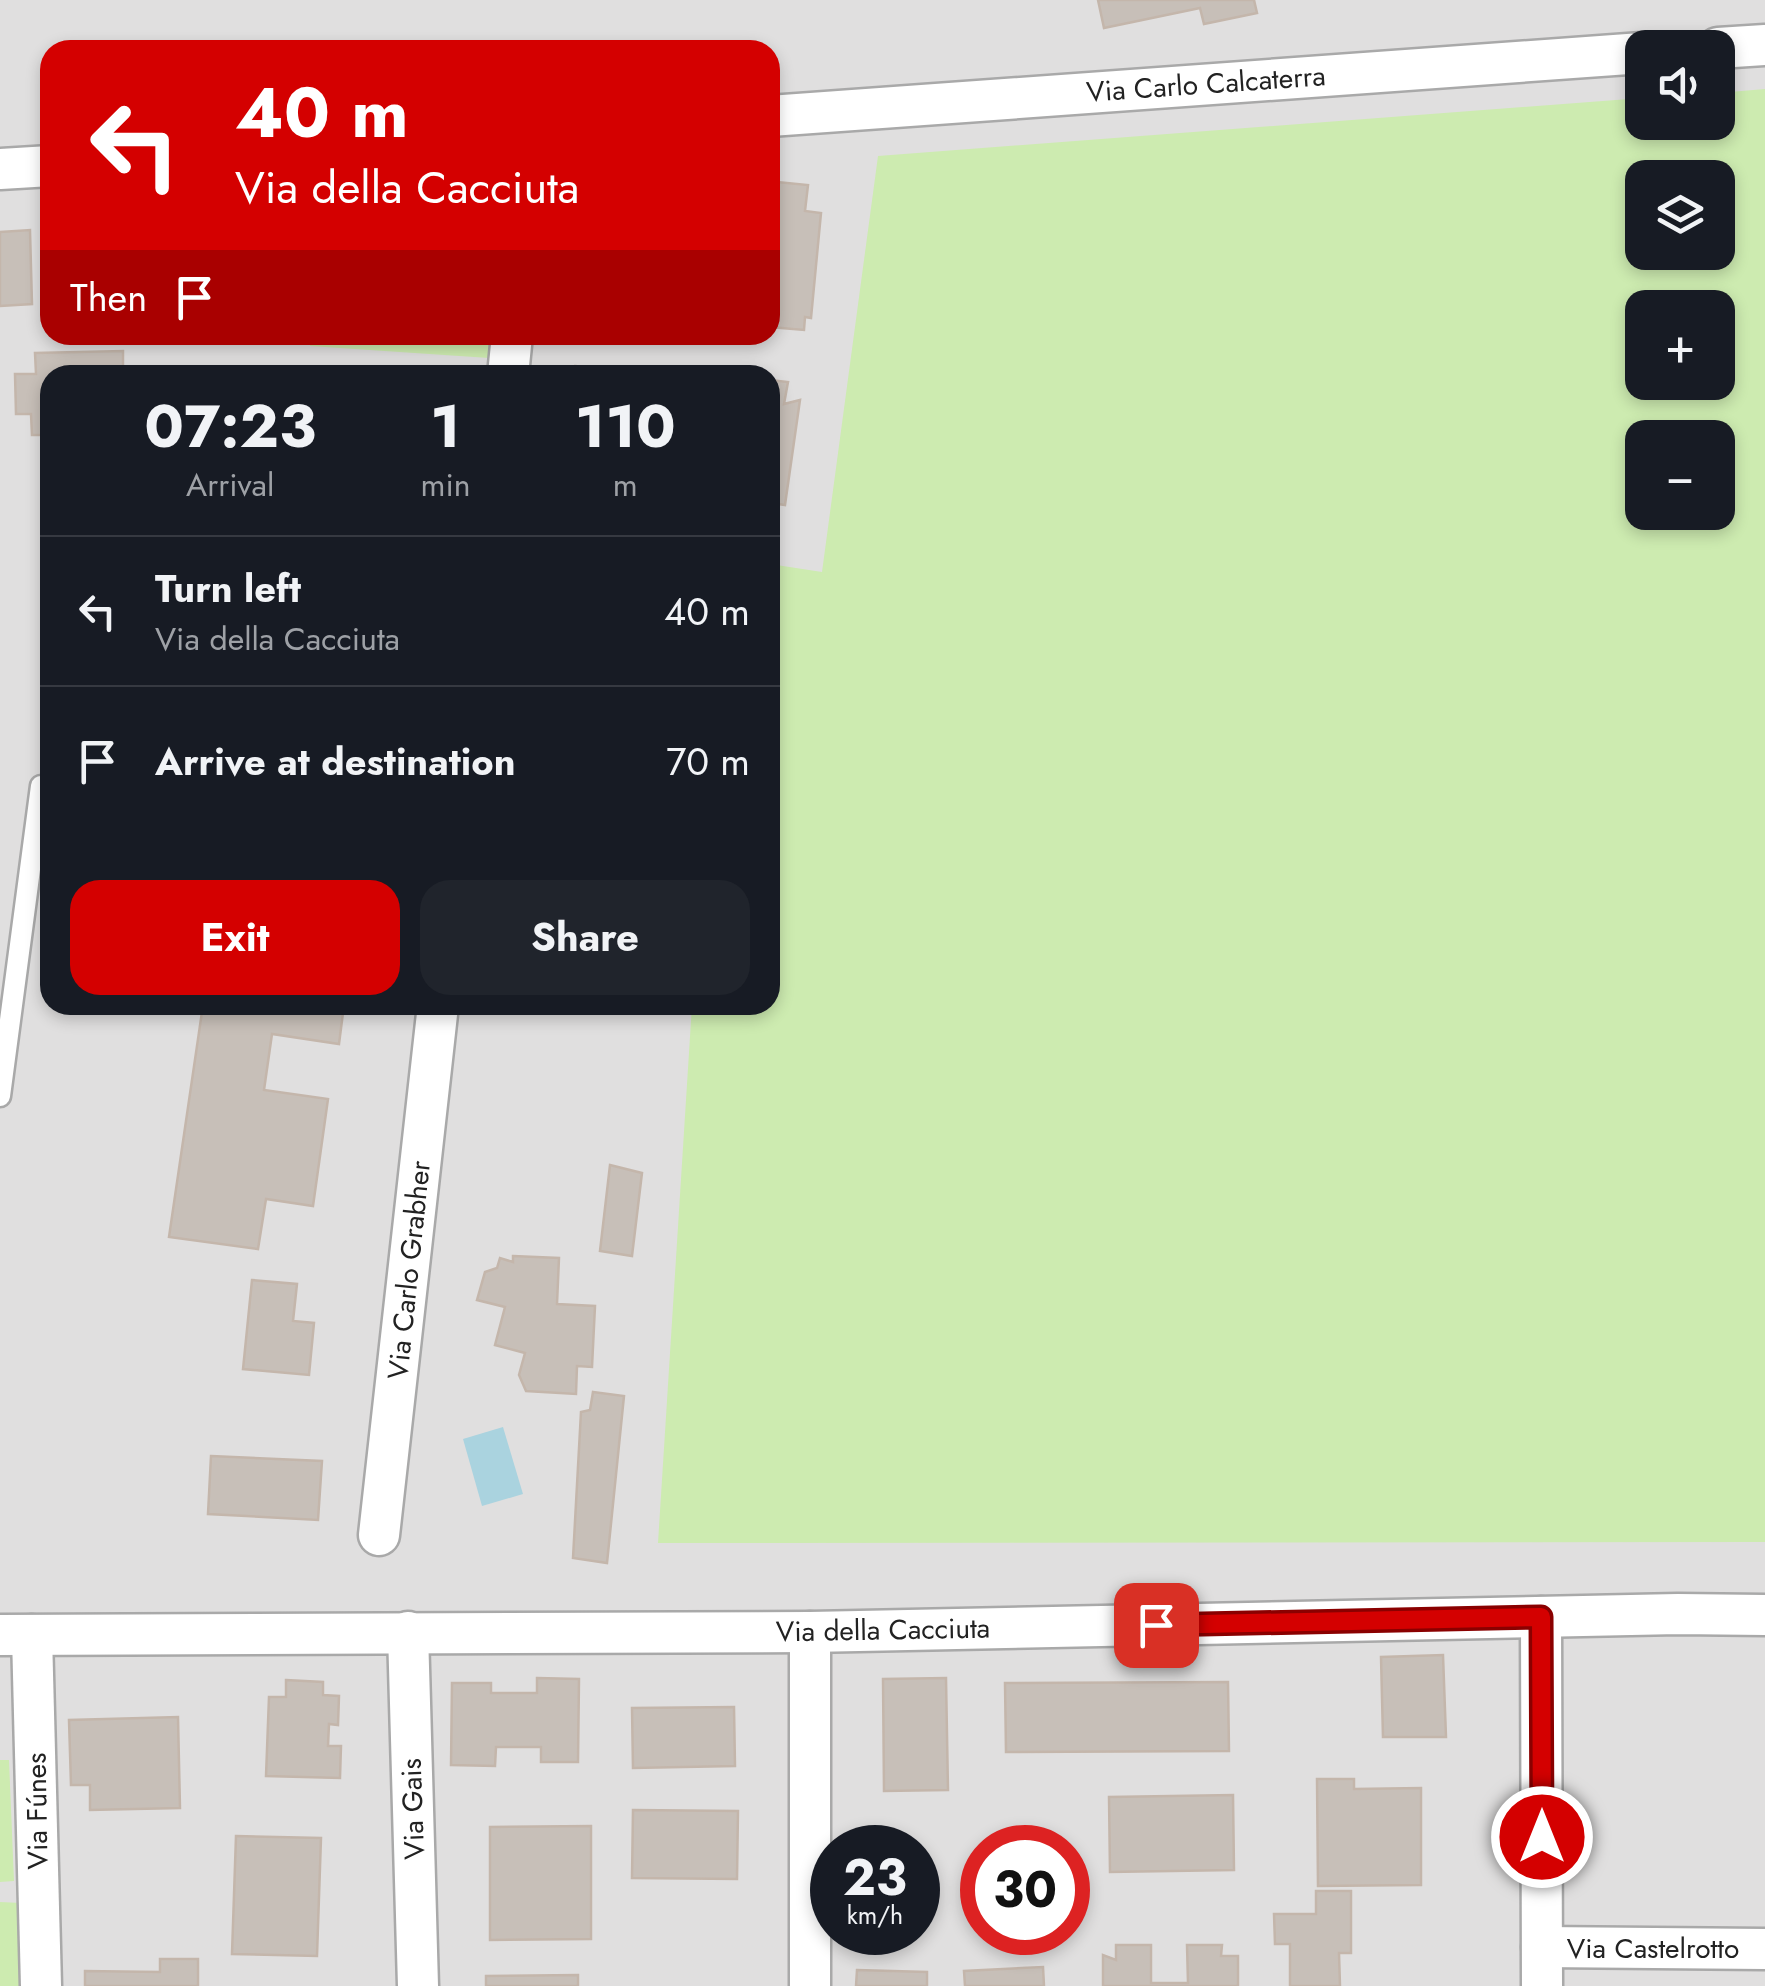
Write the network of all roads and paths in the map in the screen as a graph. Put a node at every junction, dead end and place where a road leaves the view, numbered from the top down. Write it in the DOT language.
graph roads {
  1 [pos="1765,44"];
  2 [pos="1735,47"];
  3 [pos="1625,54"];
  4 [pos="780,115"];
  5 [pos="40,167"];
  6 [pos="0,169"];
  7 [pos="40,801"];
  8 [pos="437,1015"];
  9 [pos="0,1096"];
  10 [pos="379,1535"];
  11 [pos="1765,1615"];
  12 [pos="1541,1617"];
  13 [pos="408,1632"];
  14 [pos="810,1632"];
  15 [pos="16,1635"];
  16 [pos="1765,1948"];
  17 [pos="1542,1967"];
  18 [pos="41,1986"];
  19 [pos="418,1986"];
  20 [pos="810,1986"];
  1 -- 2 [label="street"];
  3 -- 4 [label="street, Via Carlo Calcaterra"];
  5 -- 6 [label="street"];
  7 -- 9 [label="lane"];
  8 -- 10 [label="street, Via Carlo Grabher"];
  11 -- 12 [label="street, Via della Cacciuta"];
  12 -- 14 [label="street, Via della Cacciuta"];
  12 -- 17 [label="street"];
  13 -- 14 [label="street, Via della Cacciuta"];
  13 -- 15 [label="street, Via della Cacciuta"];
  13 -- 19 [label="street, Via Gais"];
  14 -- 20 [label="street"];
  15 -- 18 [label="street, Via Fúnes"];
  16 -- 17 [label="street, Via Castelrotto"];
}
